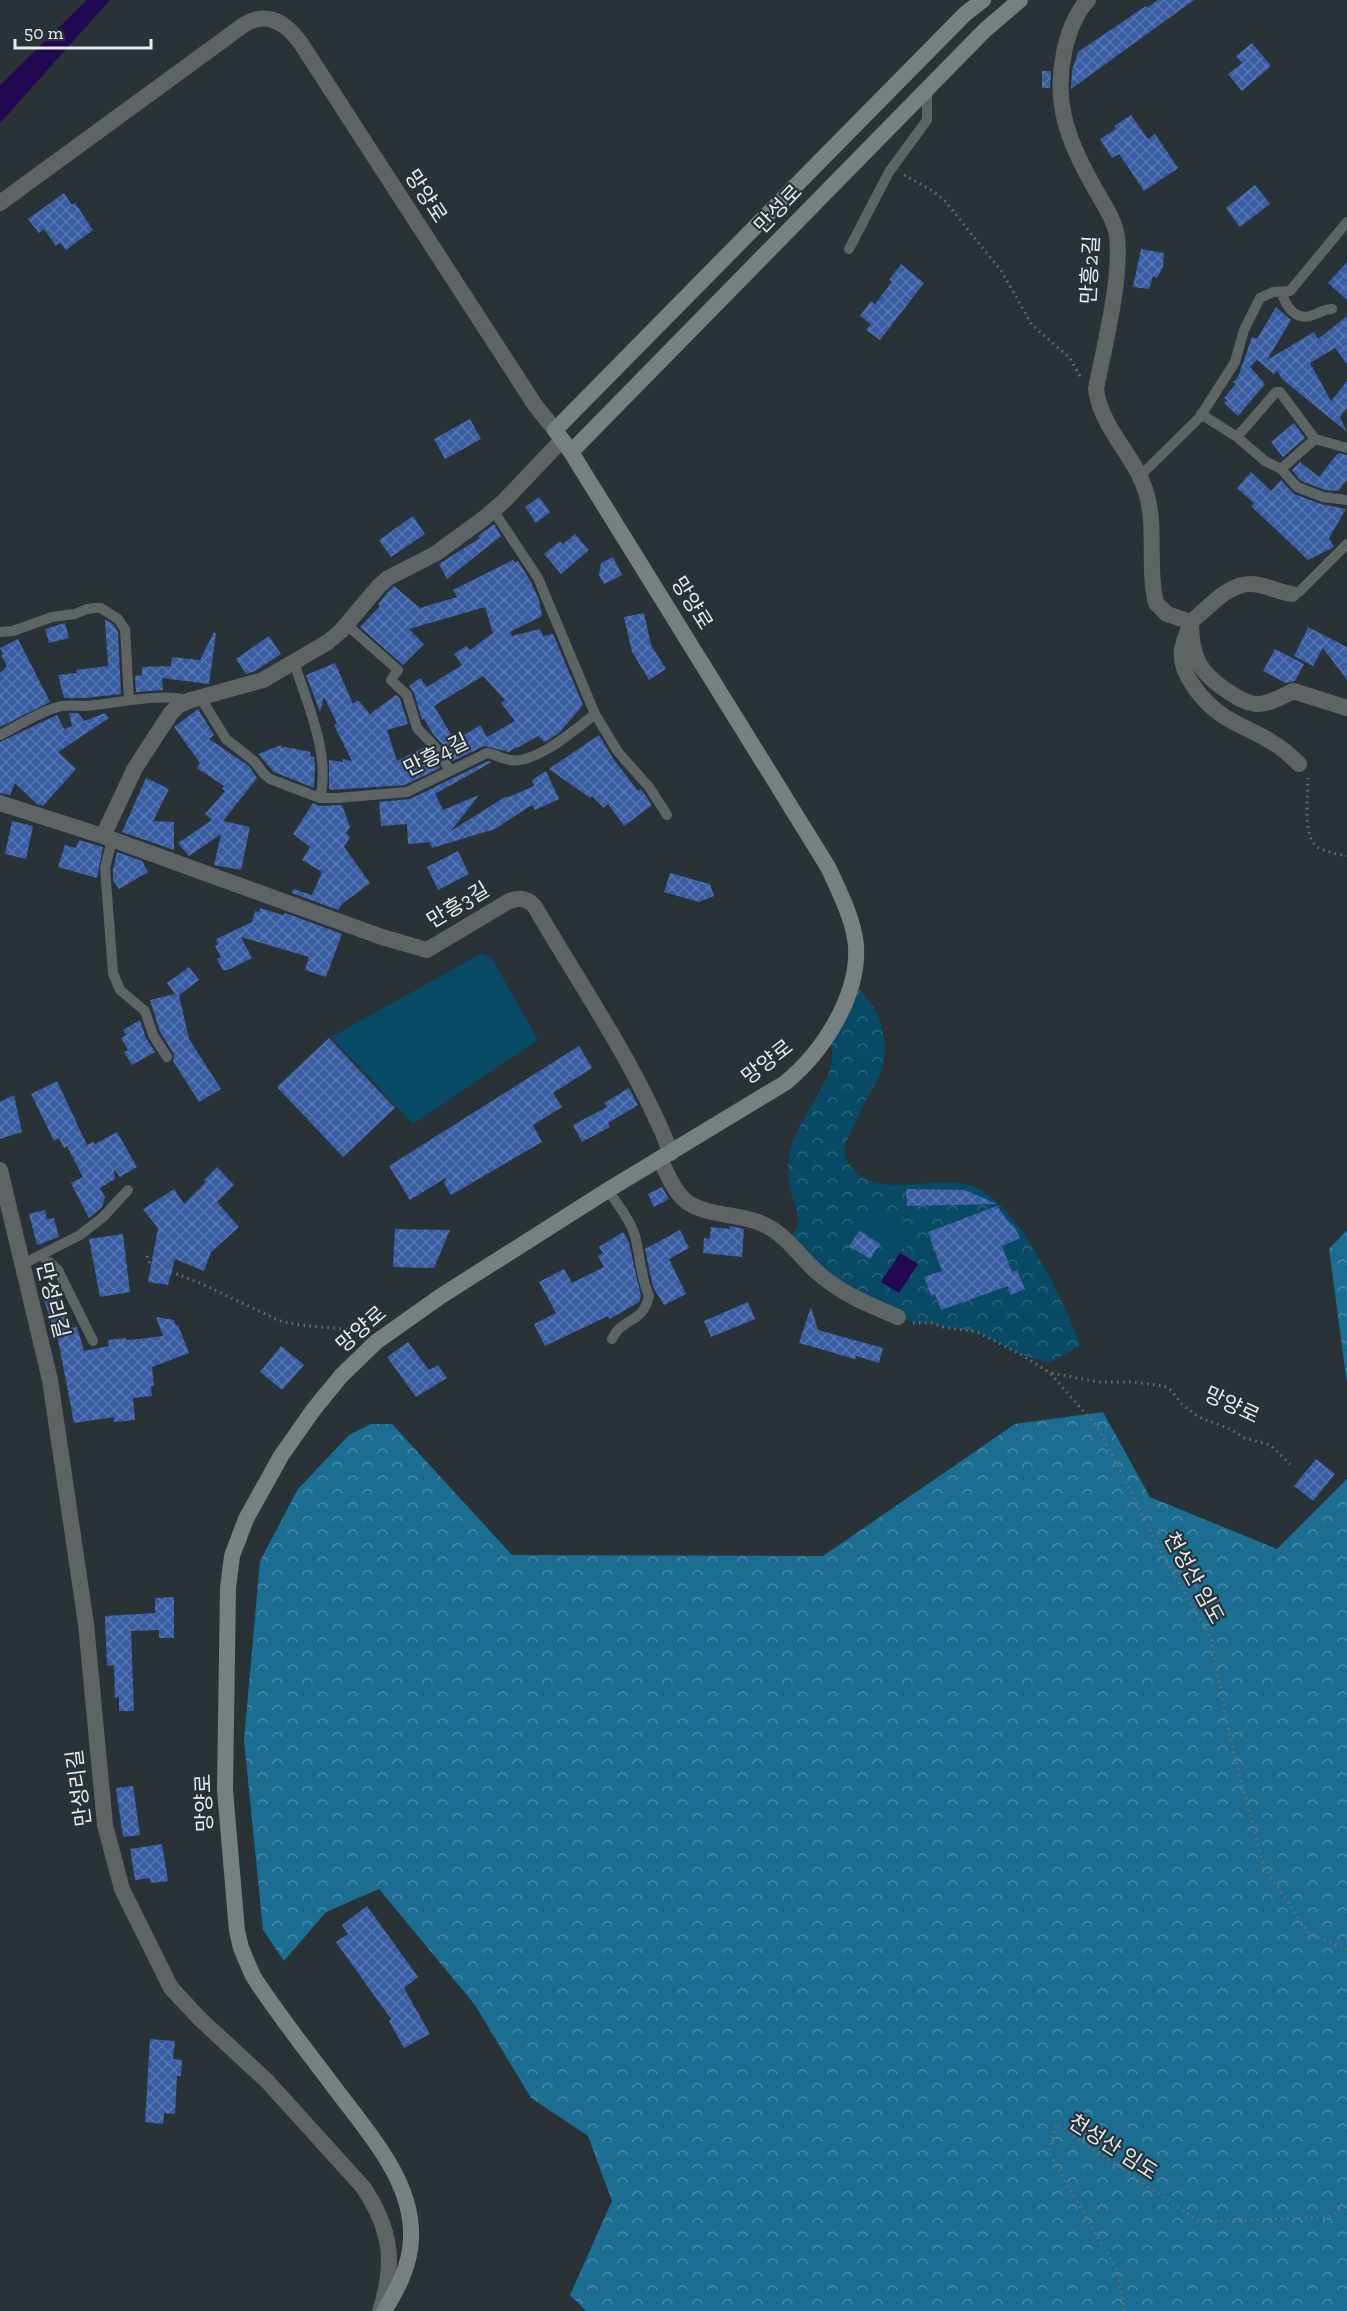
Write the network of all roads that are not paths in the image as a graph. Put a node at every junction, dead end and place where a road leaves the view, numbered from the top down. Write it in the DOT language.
graph roads {
  1 [pos="982,0"];
  2 [pos="1020,0"];
  3 [pos="1088,0"];
  4 [pos="927,89"];
  5 [pos="0,203"];
  6 [pos="1347,222"];
  7 [pos="849,249"];
  8 [pos="1282,292"];
  9 [pos="1332,309"];
  10 [pos="1201,414"];
  11 [pos="1237,436"];
  12 [pos="1315,439"];
  13 [pos="563,441"];
  14 [pos="1347,448"];
  15 [pos="1281,469"];
  16 [pos="1140,476"];
  17 [pos="1347,500"];
  18 [pos="493,510"];
  19 [pos="1347,544"];
  20 [pos="1292,594"];
  21 [pos="1191,622"];
  22 [pos="347,625"];
  23 [pos="0,632"];
  24 [pos="294,662"];
  25 [pos="129,699"];
  26 [pos="195,699"];
  27 [pos="1347,708"];
  28 [pos="595,714"];
  29 [pos="0,735"];
  30 [pos="1299,764"];
  31 [pos="450,771"];
  32 [pos="320,798"];
  33 [pos="0,803"];
  34 [pos="667,814"];
  35 [pos="108,838"];
  36 [pos="167,1057"];
  37 [pos="665,1156"];
  38 [pos="0,1170"];
  39 [pos="128,1190"];
  40 [pos="608,1190"];
  41 [pos="41,1255"];
  42 [pos="21,1265"];
  43 [pos="898,1317"];
  44 [pos="612,1340"];
  45 [pos="93,1341"];
  46 [pos="382,2311"];
  1 -- 13 [label="main road, 만성로"];
  2 -- 4 [label="main road, 만성로"];
  3 -- 16 [label="street, 만흥2길"];
  4 -- 7 [label="lane"];
  4 -- 13 [label="main road, 만성로"];
  5 -- 13 [label="street, 망양로"];
  6 -- 8 [label="lane"];
  8 -- 9 [label="lane"];
  8 -- 10 [label="lane"];
  10 -- 11 [label="lane"];
  10 -- 16 [label="lane"];
  11 -- 12 [label="lane"];
  11 -- 15 [label="lane"];
  12 -- 14 [label="lane"];
  12 -- 15 [label="lane"];
  13 -- 18 [label="street"];
  13 -- 37 [label="main road, 망양로"];
  15 -- 17 [label="lane"];
  16 -- 21 [label="street, 만흥2길"];
  18 -- 22 [label="street"];
  18 -- 28 [label="lane"];
  19 -- 20 [label="lane"];
  20 -- 21 [label="street"];
  21 -- 27 [label="street"];
  21 -- 30 [label="street"];
  22 -- 24 [label="street"];
  22 -- 31 [label="lane"];
  23 -- 25 [label="lane"];
  24 -- 26 [label="street"];
  24 -- 32 [label="lane"];
  25 -- 26 [label="lane"];
  25 -- 29 [label="lane"];
  26 -- 32 [label="lane, 만흥4길"];
  26 -- 35 [label="street"];
  28 -- 31 [label="lane, 만흥4길"];
  28 -- 34 [label="lane"];
  31 -- 32 [label="lane, 만흥4길"];
  33 -- 35 [label="street, 만흥3길"];
  35 -- 36 [label="lane"];
  35 -- 37 [label="street, 만흥3길"];
  37 -- 40 [label="main road, 망양로"];
  37 -- 43 [label="street"];
  38 -- 42 [label="street, 만성리길"];
  39 -- 41 [label="lane"];
  40 -- 44 [label="lane"];
  40 -- 46 [label="main road, 망양로"];
  41 -- 42 [label="lane"];
  41 -- 45 [label="lane"];
  42 -- 46 [label="street, 만성리길"];
}
